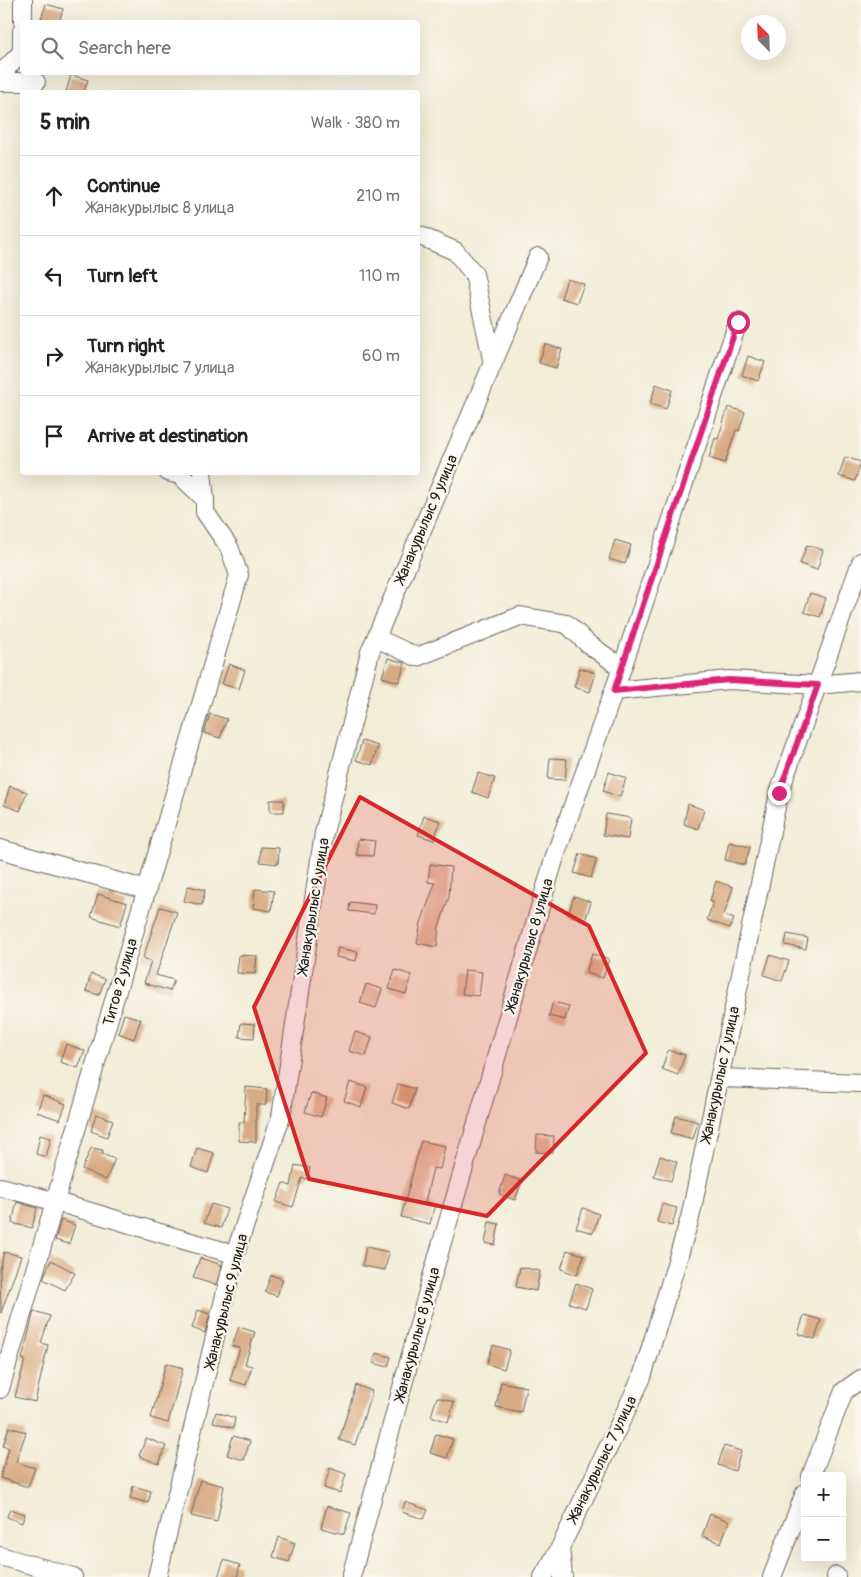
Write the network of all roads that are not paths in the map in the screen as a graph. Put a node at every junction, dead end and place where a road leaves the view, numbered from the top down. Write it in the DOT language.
graph roads {
  1 [pos="23,0"];
  2 [pos="23,20"];
  3 [pos="20,54"];
  4 [pos="0,75"];
  5 [pos="0,82"];
  6 [pos="36,82"];
  7 [pos="420,236"];
  8 [pos="538,257"];
  9 [pos="738,322"];
  10 [pos="493,363"];
  11 [pos="180,475"];
  12 [pos="202,475"];
  13 [pos="205,499"];
  14 [pos="861,562"];
  15 [pos="376,638"];
  16 [pos="622,668"];
  17 [pos="861,681"];
  18 [pos="818,685"];
  19 [pos="614,691"];
  20 [pos="0,849"];
  21 [pos="147,890"];
  22 [pos="720,1078"];
  23 [pos="861,1082"];
  24 [pos="0,1187"];
  25 [pos="56,1201"];
  26 [pos="235,1254"];
  27 [pos="861,1379"];
  28 [pos="0,1390"];
  29 [pos="813,1472"];
  30 [pos="801,1503"];
  31 [pos="560,1548"];
  32 [pos="0,1556"];
  33 [pos="73,1577"];
  34 [pos="157,1577"];
  35 [pos="351,1577"];
  36 [pos="543,1577"];
  37 [pos="563,1577"];
  38 [pos="772,1577"];
  1 -- 2 [label="street"];
  3 -- 4 [label="street"];
  5 -- 6 [label="street"];
  7 -- 10 [label="street"];
  8 -- 10 [label="street, Жанакурылыс 9 улица"];
  9 -- 16 [label="street, Жанакурылыс 8 улица"];
  10 -- 15 [label="street, Жанакурылыс 9 улица"];
  11 -- 13 [label="street"];
  12 -- 13 [label="street"];
  13 -- 21 [label="street, Титов 2 улица"];
  14 -- 18 [label="street, Жанакурылыс 7 улица"];
  15 -- 16 [label="street"];
  15 -- 26 [label="street, Жанакурылыс 9 улица"];
  16 -- 19 [label="street, Жанакурылыс 8 улица"];
  17 -- 18 [label="street"];
  18 -- 19 [label="street"];
  18 -- 22 [label="street, Жанакурылыс 7 улица"];
  19 -- 35 [label="street, Жанакурылыс 8 улица"];
  20 -- 21 [label="street"];
  21 -- 25 [label="street, Титов 2 улица"];
  22 -- 23 [label="street"];
  22 -- 31 [label="street, Жанакурылыс 7 улица"];
  24 -- 25 [label="street"];
  25 -- 26 [label="street"];
  25 -- 28 [label="street, Титов 2 улица"];
  26 -- 34 [label="street, Жанакурылыс 9 улица"];
  27 -- 29 [label="street"];
  30 -- 38 [label="street"];
  31 -- 36 [label="street, Жанакурылыс 7 улица"];
  31 -- 37 [label="street"];
  32 -- 33 [label="street"];
}
